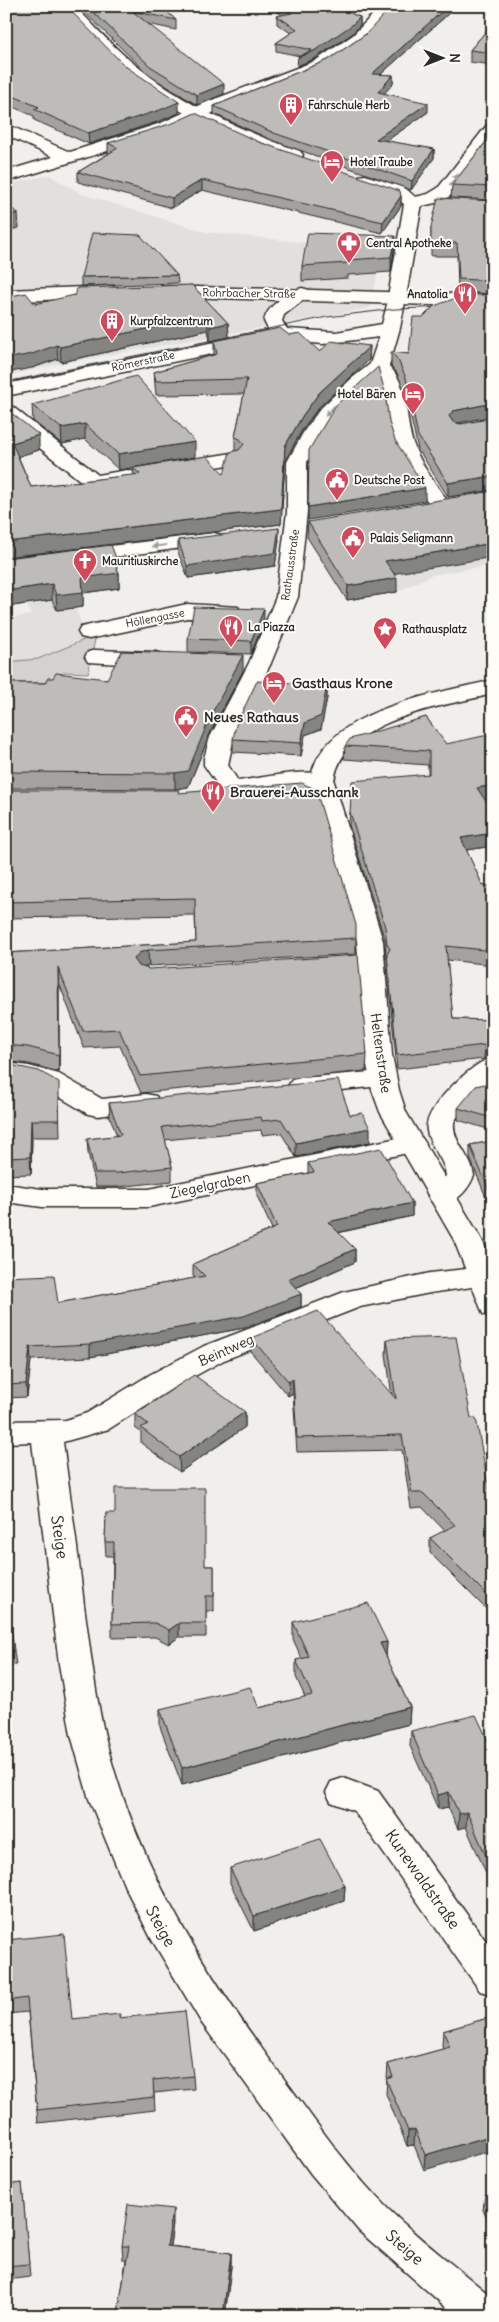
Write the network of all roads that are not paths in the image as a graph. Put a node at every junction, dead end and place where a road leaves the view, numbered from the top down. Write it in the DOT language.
graph roads {
  1 [pos="66,6"];
  2 [pos="390,6"];
  3 [pos="355,16"];
  4 [pos="375,22"];
  5 [pos="198,114"];
  6 [pos="6,129"];
  7 [pos="493,129"];
  8 [pos="67,158"];
  9 [pos="306,160"];
  10 [pos="353,176"];
  11 [pos="6,177"];
  12 [pos="413,203"];
  13 [pos="455,204"];
  14 [pos="302,294"];
  15 [pos="6,296"];
  16 [pos="397,297"];
  17 [pos="493,301"];
  18 [pos="391,328"];
  19 [pos="280,334"];
  20 [pos="379,367"];
  21 [pos="6,390"];
  22 [pos="6,411"];
  23 [pos="232,459"];
  24 [pos="419,509"];
  25 [pos="317,526"];
  26 [pos="285,531"];
  27 [pos="238,537"];
  28 [pos="6,565"];
  29 [pos="282,614"];
  30 [pos="89,632"];
  31 [pos="96,656"];
  32 [pos="178,660"];
  33 [pos="236,662"];
  34 [pos="260,663"];
  35 [pos="493,687"];
  36 [pos="322,780"];
  37 [pos="232,788"];
  38 [pos="192,795"];
  39 [pos="375,963"];
  40 [pos="348,965"];
  41 [pos="493,1065"];
  42 [pos="6,1071"];
  43 [pos="382,1079"];
  44 [pos="277,1088"];
  45 [pos="170,1099"];
  46 [pos="412,1144"];
  47 [pos="6,1193"];
  48 [pos="442,1196"];
  49 [pos="484,1277"];
  50 [pos="493,1307"];
  51 [pos="6,1432"];
  52 [pos="46,1432"];
  53 [pos="343,1792"];
  54 [pos="493,1980"];
  55 [pos="485,2316"];
  1 -- 5 [label="street"];
  2 -- 4 [label="street"];
  3 -- 4 [label="street"];
  4 -- 5 [label="street"];
  5 -- 8 [label="street"];
  5 -- 9 [label="street"];
  6 -- 8 [label="street"];
  12 -- 7 [label="street, one-way"];
  8 -- 11 [label="street"];
  10 -- 12 [label="street"];
  12 -- 13 [label="street"];
  12 -- 16 [label="street"];
  14 -- 15 [label="street, Rohrbacher Straße"];
  14 -- 16 [label="street, Rohrbacher Straße"];
  14 -- 19 [label="street"];
  16 -- 17 [label="street, Rohrbacher Straße"];
  16 -- 18 [label="street"];
  18 -- 19 [label="street, Römerstraße"];
  18 -- 20 [label="street"];
  19 -- 21 [label="street, Römerstraße"];
  20 -- 24 [label="street"];
  20 -- 26 [label="street, Rathausstraße, one-way"];
  22 -- 23 [label="street"];
  25 -- 26 [label="street"];
  26 -- 29 [label="street, Rathausstraße"];
  27 -- 28 [label="street, one-way"];
  29 -- 30 [label="street, Höllengasse"];
  29 -- 34 [label="street, Rathausstraße"];
  31 -- 32 [label="street"];
  33 -- 34 [label="street"];
  34 -- 37 [label="street, Rathausstraße"];
  35 -- 36 [label="street"];
  36 -- 37 [label="street"];
  36 -- 39 [label="street, Heltenstraße"];
  37 -- 38 [label="street"];
  39 -- 40 [label="street"];
  39 -- 43 [label="street, Heltenstraße"];
  41 -- 48 [label="street"];
  42 -- 45 [label="street"];
  43 -- 44 [label="street"];
  43 -- 46 [label="street, Heltenstraße"];
  46 -- 47 [label="street, Ziegelgraben"];
  46 -- 48 [label="street, Heltenstraße"];
  48 -- 49 [label="street, Heltenstraße"];
  49 -- 50 [label="street, Heltenstraße"];
  49 -- 52 [label="street, Beintweg"];
  51 -- 52 [label="street, Beintweg"];
  52 -- 55 [label="street, Steige"];
  53 -- 54 [label="street, Kunewaldstraße"];
}
